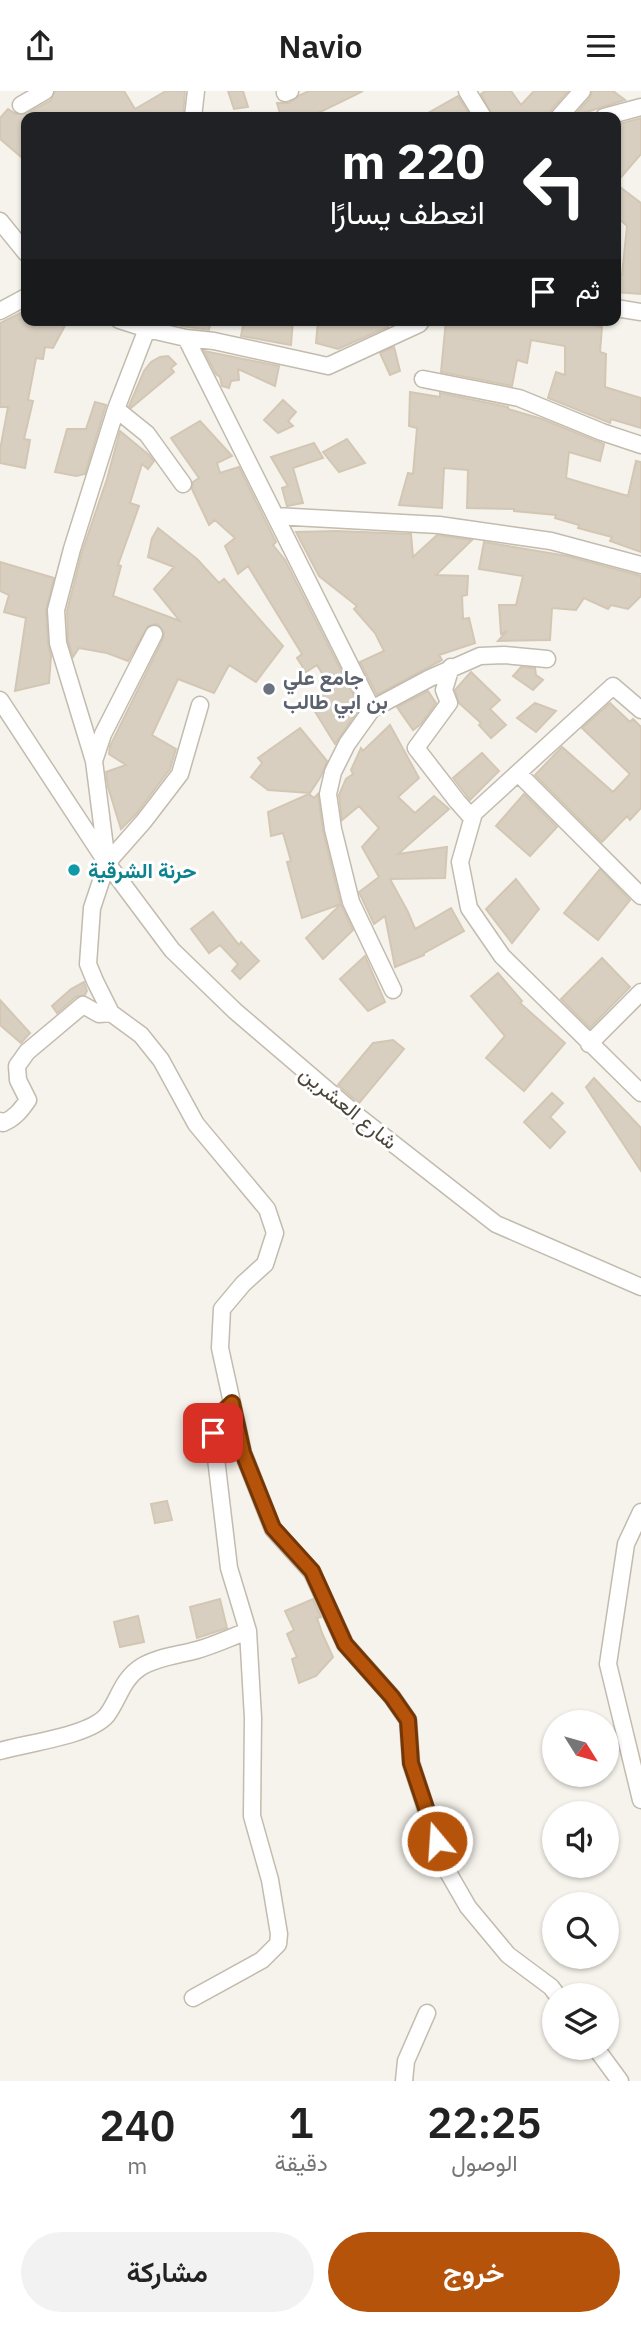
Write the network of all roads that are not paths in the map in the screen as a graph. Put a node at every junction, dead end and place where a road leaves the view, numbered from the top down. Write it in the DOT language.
graph roads {
  1 [pos="45,91"];
  2 [pos="196,91"];
  3 [pos="467,91"];
  4 [pos="582,91"];
  5 [pos="21,105"];
  6 [pos="641,107"];
  7 [pos="194,112"];
  8 [pos="480,112"];
  9 [pos="563,112"];
  10 [pos="621,112"];
  11 [pos="0,221"];
  12 [pos="21,247"];
  13 [pos="21,300"];
  14 [pos="621,309"];
  15 [pos="0,311"];
  16 [pos="641,311"];
  17 [pos="138,326"];
  18 [pos="415,326"];
  19 [pos="147,329"];
  20 [pos="186,338"];
  21 [pos="423,379"];
  22 [pos="117,409"];
  23 [pos="641,445"];
  24 [pos="183,484"];
  25 [pos="275,516"];
  26 [pos="641,565"];
  27 [pos="154,634"];
  28 [pos="547,659"];
  29 [pos="452,667"];
  30 [pos="0,700"];
  31 [pos="200,705"];
  32 [pos="372,709"];
  33 [pos="641,710"];
  34 [pos="94,761"];
  35 [pos="518,773"];
  36 [pos="472,818"];
  37 [pos="107,863"];
  38 [pos="641,896"];
  39 [pos="393,990"];
  40 [pos="641,992"];
  41 [pos="111,1013"];
  42 [pos="589,1044"];
  43 [pos="641,1093"];
  44 [pos="0,1121"];
  45 [pos="641,1287"];
  46 [pos="232,1403"];
  47 [pos="641,1513"];
  48 [pos="248,1631"];
  49 [pos="0,1751"];
  50 [pos="641,1800"];
  51 [pos="546,1983"];
  52 [pos="193,1998"];
  53 [pos="426,2013"];
  54 [pos="605,2060"];
  55 [pos="404,2081"];
  56 [pos="620,2081"];
  1 -- 5 [label="street"];
  2 -- 7 [label="street"];
  3 -- 8 [label="street"];
  4 -- 9 [label="street"];
  6 -- 10 [label="street"];
  11 -- 12 [label="street"];
  13 -- 15 [label="street"];
  14 -- 16 [label="street"];
  17 -- 19 [label="street"];
  18 -- 20 [label="street"];
  19 -- 20 [label="street"];
  19 -- 22 [label="street"];
  20 -- 25 [label="street"];
  21 -- 23 [label="street"];
  22 -- 24 [label="street"];
  22 -- 34 [label="street"];
  25 -- 26 [label="street"];
  25 -- 32 [label="street"];
  27 -- 34 [label="street"];
  28 -- 29 [label="street"];
  29 -- 32 [label="street"];
  29 -- 36 [label="street"];
  30 -- 37 [label="street, شارع العشرين"];
  31 -- 37 [label="street"];
  32 -- 39 [label="street"];
  33 -- 35 [label="street"];
  34 -- 37 [label="street"];
  35 -- 36 [label="street"];
  35 -- 38 [label="street"];
  36 -- 42 [label="street"];
  37 -- 41 [label="street"];
  37 -- 45 [label="street, شارع العشرين"];
  40 -- 42 [label="street"];
  41 -- 44 [label="street"];
  41 -- 46 [label="street"];
  42 -- 43 [label="street"];
  46 -- 48 [label="street"];
  46 -- 51 [label="street"];
  47 -- 50 [label="street"];
  48 -- 49 [label="street"];
  48 -- 52 [label="street"];
  53 -- 55 [label="street"];
  54 -- 56 [label="street"];
}
